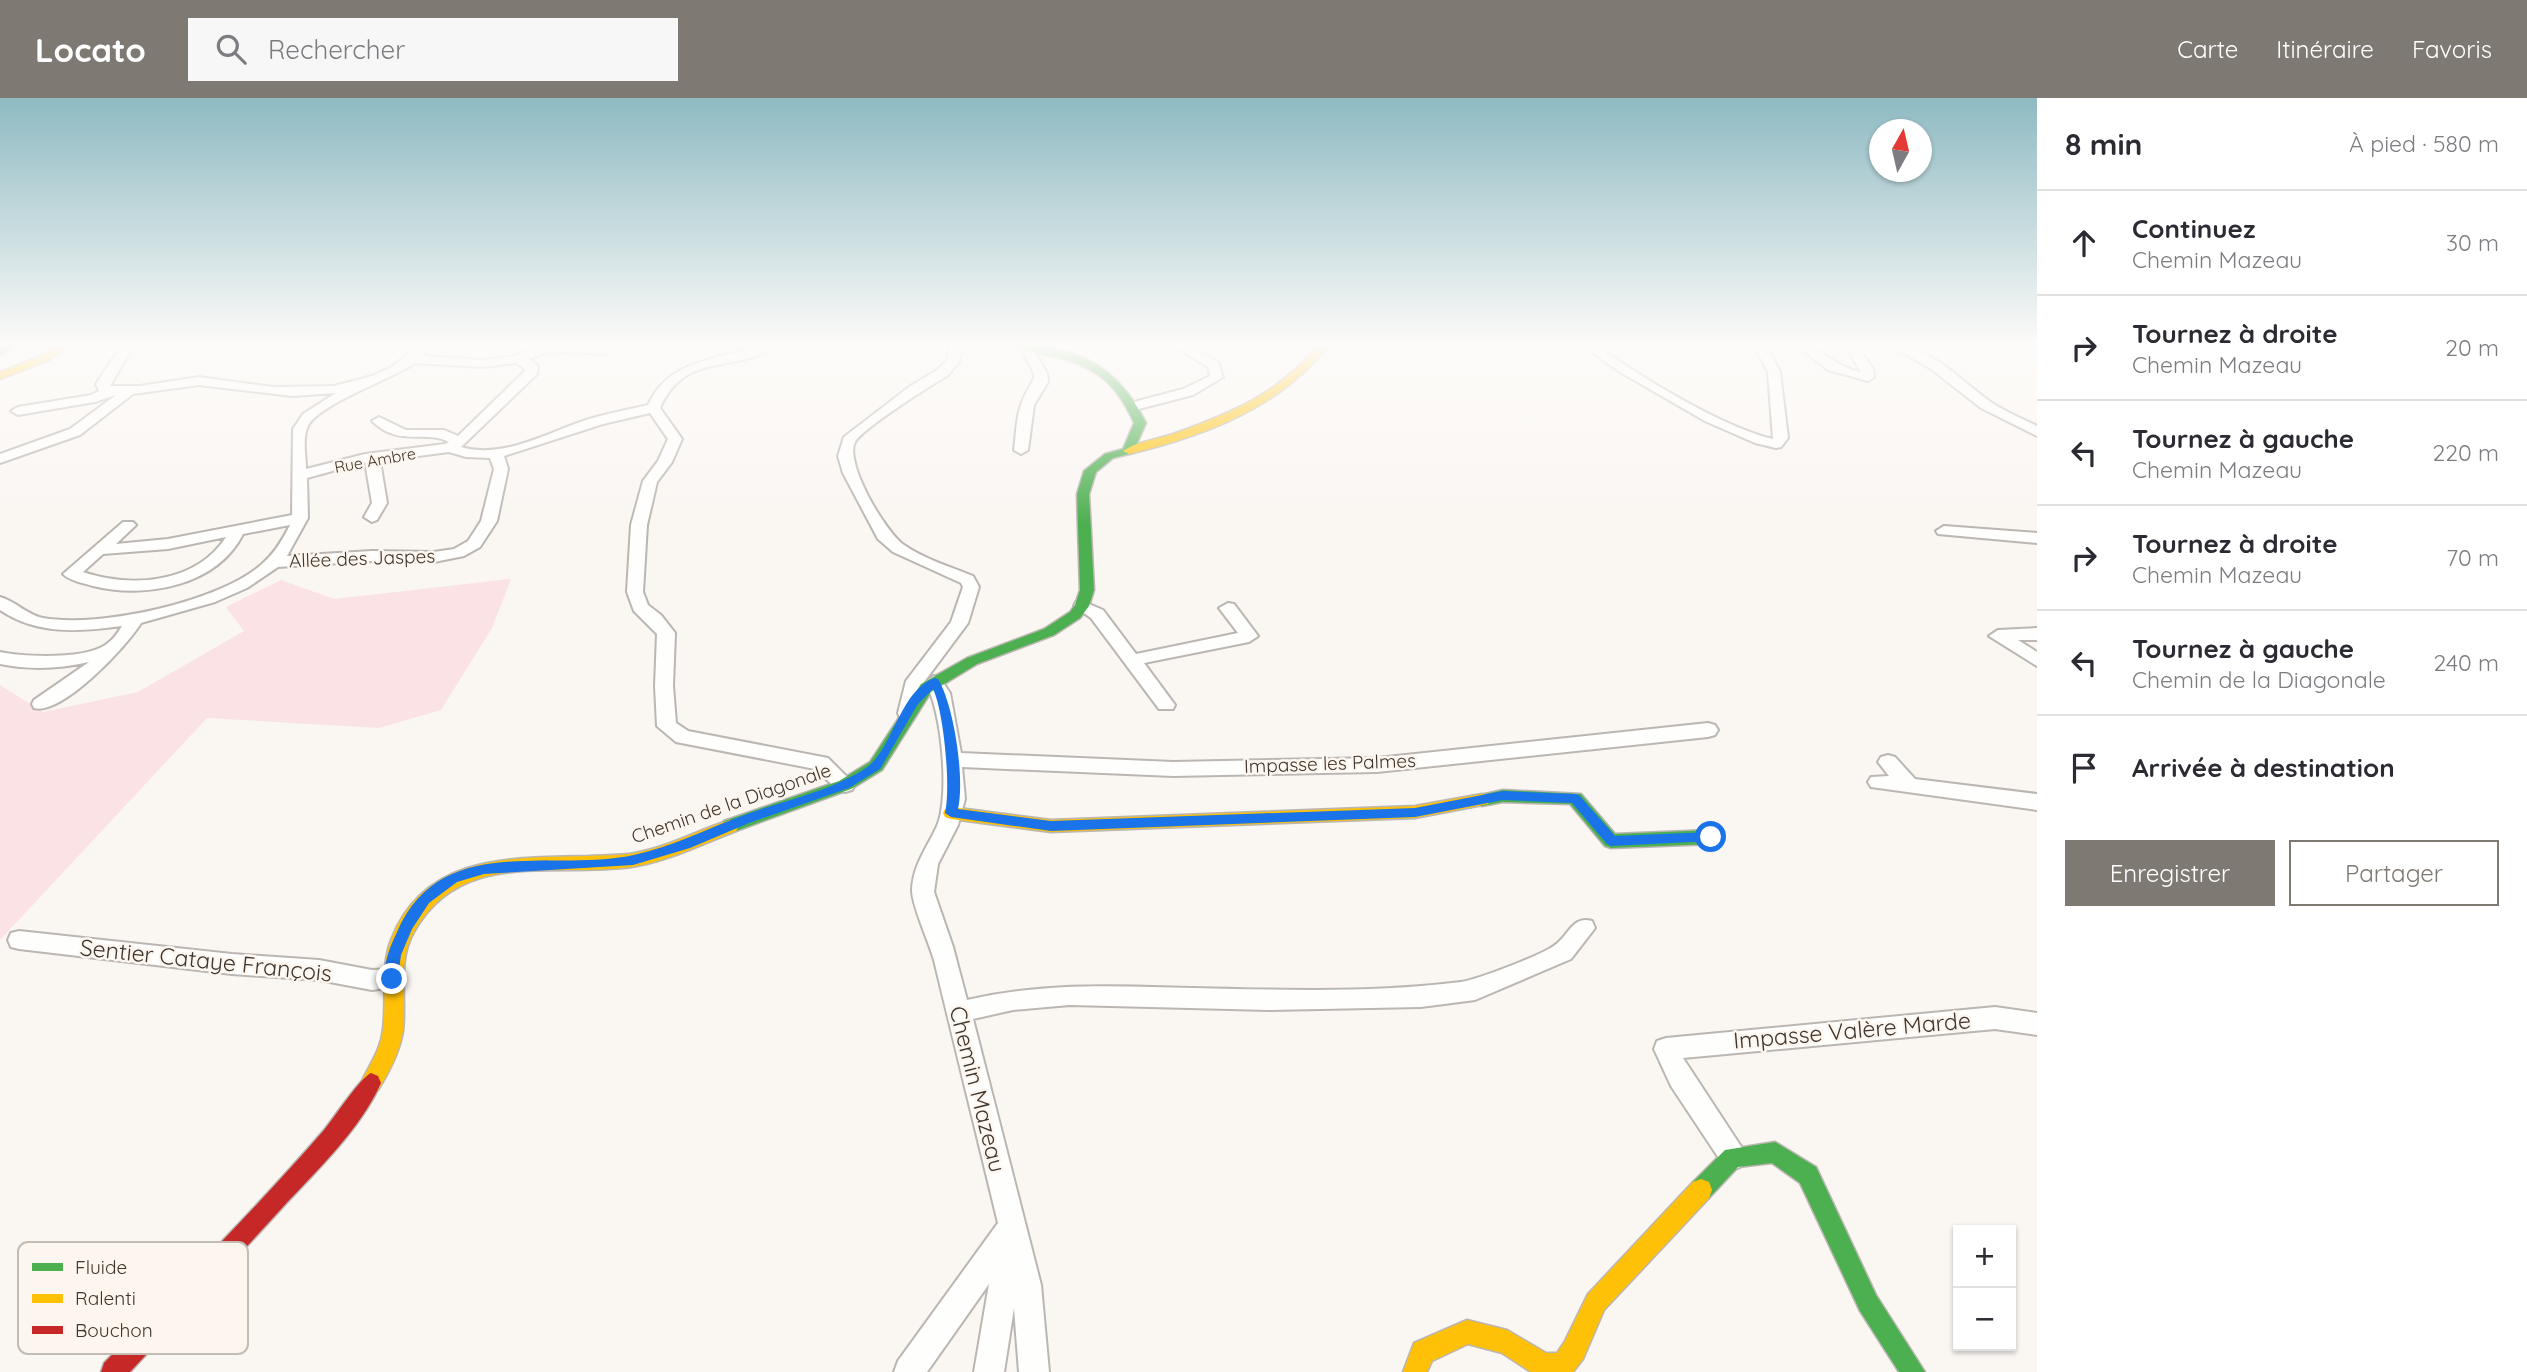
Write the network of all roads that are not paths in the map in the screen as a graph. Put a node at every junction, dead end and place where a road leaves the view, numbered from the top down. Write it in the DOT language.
graph roads {
  1 [pos="57,404"];
  2 [pos="111,404"];
  3 [pos="327,404"];
  4 [pos="497,404"];
  5 [pos="654,404"];
  6 [pos="895,404"];
  7 [pos="1027,404"];
  8 [pos="1141,404"];
  9 [pos="1253,404"];
  10 [pos="1687,404"];
  11 [pos="1777,404"];
  12 [pos="1985,404"];
  13 [pos="1135,406"];
  14 [pos="653,408"];
  15 [pos="18,411"];
  16 [pos="379,421"];
  17 [pos="2037,432"];
  18 [pos="454,445"];
  19 [pos="1021,450"];
  20 [pos="1130,450"];
  21 [pos="496,454"];
  22 [pos="373,457"];
  23 [pos="0,459"];
  24 [pos="302,475"];
  25 [pos="372,517"];
  26 [pos="300,518"];
  27 [pos="128,525"];
  28 [pos="237,529"];
  29 [pos="1944,531"];
  30 [pos="2037,538"];
  31 [pos="99,550"];
  32 [pos="276,562"];
  33 [pos="0,602"];
  34 [pos="1082,606"];
  35 [pos="1227,608"];
  36 [pos="135,618"];
  37 [pos="2037,634"];
  38 [pos="114,648"];
  39 [pos="0,658"];
  40 [pos="1133,660"];
  41 [pos="2037,660"];
  42 [pos="934,681"];
  43 [pos="41,704"];
  44 [pos="1166,705"];
  45 [pos="906,716"];
  46 [pos="1707,730"];
  47 [pos="952,760"];
  48 [pos="1888,762"];
  49 [pos="1878,782"];
  50 [pos="845,785"];
  51 [pos="1908,785"];
  52 [pos="2037,802"];
  53 [pos="951,813"];
  54 [pos="1711,837"];
  55 [pos="1584,928"];
  56 [pos="19,940"];
  57 [pos="392,979"];
  58 [pos="959,1012"];
  59 [pos="2037,1024"];
  60 [pos="1733,1157"];
  61 [pos="1013,1227"];
  62 [pos="239,1242"];
  63 [pos="141,1354"];
  64 [pos="127,1370"];
  65 [pos="909,1372"];
  66 [pos="989,1372"];
  67 [pos="1034,1372"];
  68 [pos="1415,1372"];
  69 [pos="1913,1372"];
  1 -- 15 [label="street"];
  2 -- 23 [label="street"];
  3 -- 24 [label="street"];
  4 -- 18 [label="street"];
  5 -- 14 [label="street"];
  6 -- 45 [label="street"];
  7 -- 19 [label="street"];
  8 -- 13 [label="street"];
  9 -- 20 [label="main road"];
  10 -- 11 [label="street"];
  12 -- 17 [label="street"];
  13 -- 20 [label="main road"];
  14 -- 21 [label="street"];
  14 -- 50 [label="street"];
  16 -- 18 [label="street"];
  18 -- 21 [label="street"];
  18 -- 22 [label="street, Rue Ambre"];
  20 -- 34 [label="main road"];
  21 -- 32 [label="street, Allée des Jaspes"];
  22 -- 24 [label="street, Rue Ambre"];
  22 -- 25 [label="street"];
  24 -- 26 [label="street"];
  26 -- 28 [label="street"];
  26 -- 32 [label="street"];
  27 -- 31 [label="street"];
  28 -- 31 [label="street"];
  28 -- 31 [label="street"];
  29 -- 30 [label="street"];
  32 -- 36 [label="street"];
  33 -- 36 [label="street"];
  34 -- 40 [label="street"];
  34 -- 42 [label="main road, Chemin de la Diagonale"];
  35 -- 40 [label="street"];
  36 -- 38 [label="street"];
  37 -- 41 [label="street"];
  38 -- 39 [label="street"];
  38 -- 43 [label="street"];
  40 -- 44 [label="street"];
  42 -- 45 [label="main road, Chemin de la Diagonale"];
  42 -- 47 [label="street, Chemin Mazeau"];
  45 -- 50 [label="main road, Chemin de la Diagonale"];
  46 -- 47 [label="street, Impasse les Palmes"];
  47 -- 53 [label="street, Chemin Mazeau"];
  48 -- 51 [label="street"];
  49 -- 51 [label="street"];
  50 -- 57 [label="main road, Chemin de la Diagonale"];
  51 -- 52 [label="street"];
  53 -- 54 [label="main road"];
  53 -- 58 [label="street, Chemin Mazeau"];
  55 -- 58 [label="street"];
  56 -- 57 [label="street, Sentier Cataye François"];
  57 -- 62 [label="main road, Chemin de la Diagonale"];
  58 -- 61 [label="street, Chemin Mazeau"];
  59 -- 60 [label="street, Impasse Valère Marde"];
  60 -- 68 [label="main road"];
  60 -- 69 [label="main road"];
  61 -- 65 [label="street"];
  61 -- 66 [label="street, Chemin Mazeau"];
  61 -- 67 [label="street"];
  63 -- 64 [label="main road, Chemin de la Diagonale"];
}
